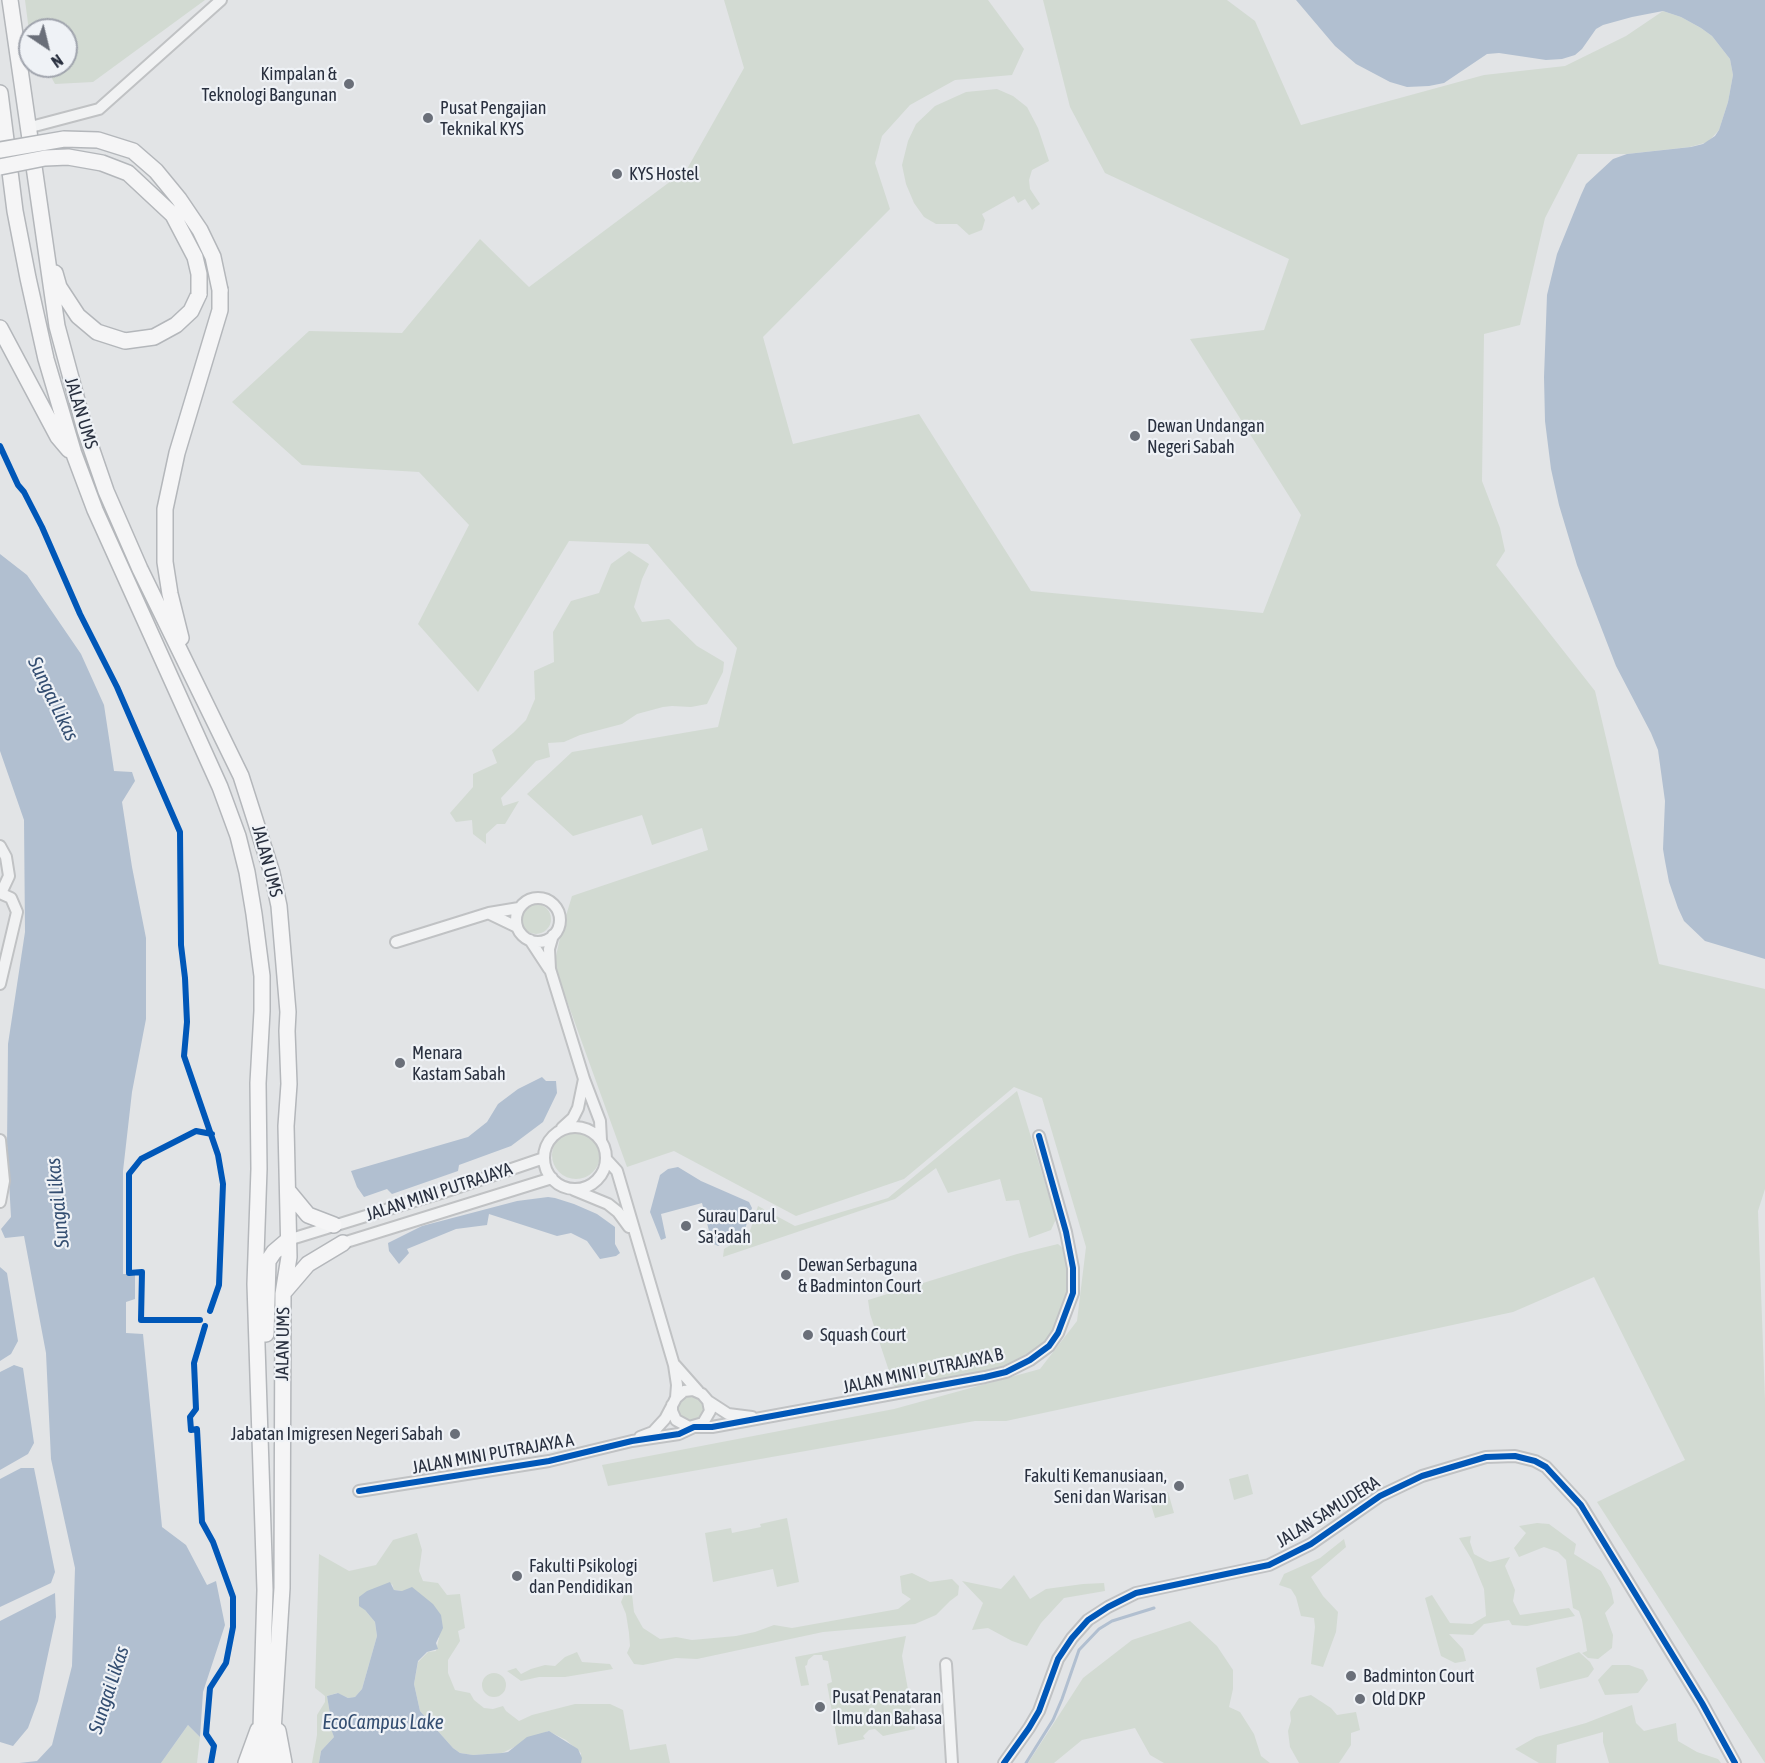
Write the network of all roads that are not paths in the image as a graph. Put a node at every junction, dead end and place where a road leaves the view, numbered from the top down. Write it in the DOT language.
graph roads {
  1 [pos="10,0"];
  2 [pos="221,0"];
  3 [pos="0,93"];
  4 [pos="27,128"];
  5 [pos="0,150"];
  6 [pos="0,167"];
  7 [pos="44,233"];
  8 [pos="0,328"];
  9 [pos="74,454"];
  10 [pos="190,669"];
  11 [pos="0,846"];
  12 [pos="0,893"];
  13 [pos="519,909"];
  14 [pos="489,914"];
  15 [pos="517,927"];
  16 [pos="553,935"];
  17 [pos="530,940"];
  18 [pos="396,942"];
  19 [pos="550,969"];
  20 [pos="0,984"];
  21 [pos="584,1080"];
  22 [pos="560,1131"];
  23 [pos="1039,1137"];
  24 [pos="0,1140"];
  25 [pos="601,1140"];
  26 [pos="544,1158"];
  27 [pos="606,1159"];
  28 [pos="552,1178"];
  29 [pos="571,1189"];
  30 [pos="289,1192"];
  31 [pos="0,1202"];
  32 [pos="334,1225"];
  33 [pos="288,1240"];
  34 [pos="636,1240"];
  35 [pos="343,1243"];
  36 [pos="283,1294"];
  37 [pos="675,1365"];
  38 [pos="259,1374"];
  39 [pos="698,1391"];
  40 [pos="674,1401"];
  41 [pos="708,1401"];
  42 [pos="759,1418"];
  43 [pos="694,1427"];
  44 [pos="632,1441"];
  45 [pos="359,1491"];
  46 [pos="946,1664"];
  47 [pos="269,1717"];
  48 [pos="246,1763"];
  49 [pos="260,1763"];
  50 [pos="271,1763"];
  51 [pos="284,1763"];
  52 [pos="952,1763"];
  53 [pos="1004,1763"];
  54 [pos="1735,1763"];
  1 -- 4 [label="highway, JALAN UMS"];
  2 -- 4 [label="street"];
  3 -- 9 [label="highway, JALAN UMS"];
  4 -- 7 [label="highway, JALAN UMS"];
  5 -- 10 [label="highway, bridge"];
  6 -- 7 [label="highway, bridge"];
  7 -- 10 [label="highway, JALAN UMS"];
  8 -- 9 [label="highway"];
  9 -- 38 [label="highway, JALAN UMS"];
  10 -- 30 [label="highway, JALAN UMS"];
  11 -- 12 [label="street"];
  12 -- 20 [label="street"];
  13 -- 14 [label="street"];
  13 -- 15 [label="street"];
  13 -- 16 [label="street"];
  14 -- 15 [label="street"];
  14 -- 18 [label="street"];
  15 -- 17 [label="street"];
  16 -- 17 [label="street"];
  16 -- 19 [label="street"];
  17 -- 19 [label="street"];
  19 -- 21 [label="street"];
  21 -- 22 [label="street"];
  21 -- 25 [label="street"];
  22 -- 25 [label="street"];
  22 -- 26 [label="street"];
  23 -- 42 [label="street, JALAN MINI PUTRAJAYA B"];
  24 -- 31 [label="street"];
  25 -- 27 [label="street"];
  26 -- 28 [label="street"];
  26 -- 32 [label="street, JALAN MINI PUTRAJAYA"];
  27 -- 29 [label="street"];
  27 -- 34 [label="street"];
  28 -- 29 [label="street"];
  28 -- 35 [label="street, JALAN MINI PUTRAJAYA"];
  29 -- 34 [label="street"];
  30 -- 32 [label="highway"];
  30 -- 33 [label="highway, JALAN UMS"];
  32 -- 33 [label="street, JALAN MINI PUTRAJAYA"];
  33 -- 36 [label="highway, JALAN UMS"];
  33 -- 38 [label="highway"];
  34 -- 37 [label="street"];
  35 -- 36 [label="highway"];
  36 -- 47 [label="highway, JALAN UMS"];
  37 -- 39 [label="street"];
  37 -- 40 [label="street"];
  38 -- 47 [label="highway, JALAN UMS"];
  39 -- 40 [label="street"];
  39 -- 41 [label="street"];
  40 -- 43 [label="street"];
  40 -- 44 [label="street"];
  41 -- 42 [label="street"];
  41 -- 43 [label="street"];
  42 -- 43 [label="street, JALAN MINI PUTRAJAYA B"];
  43 -- 44 [label="street, JALAN MINI PUTRAJAYA B"];
  44 -- 45 [label="street, JALAN MINI PUTRAJAYA A"];
  46 -- 52 [label="street"];
  47 -- 48 [label="highway"];
  47 -- 49 [label="highway, JALAN UMS"];
  47 -- 50 [label="highway, JALAN UMS"];
  47 -- 51 [label="highway"];
  53 -- 54 [label="street, JALAN SAMUDERA"];
}
